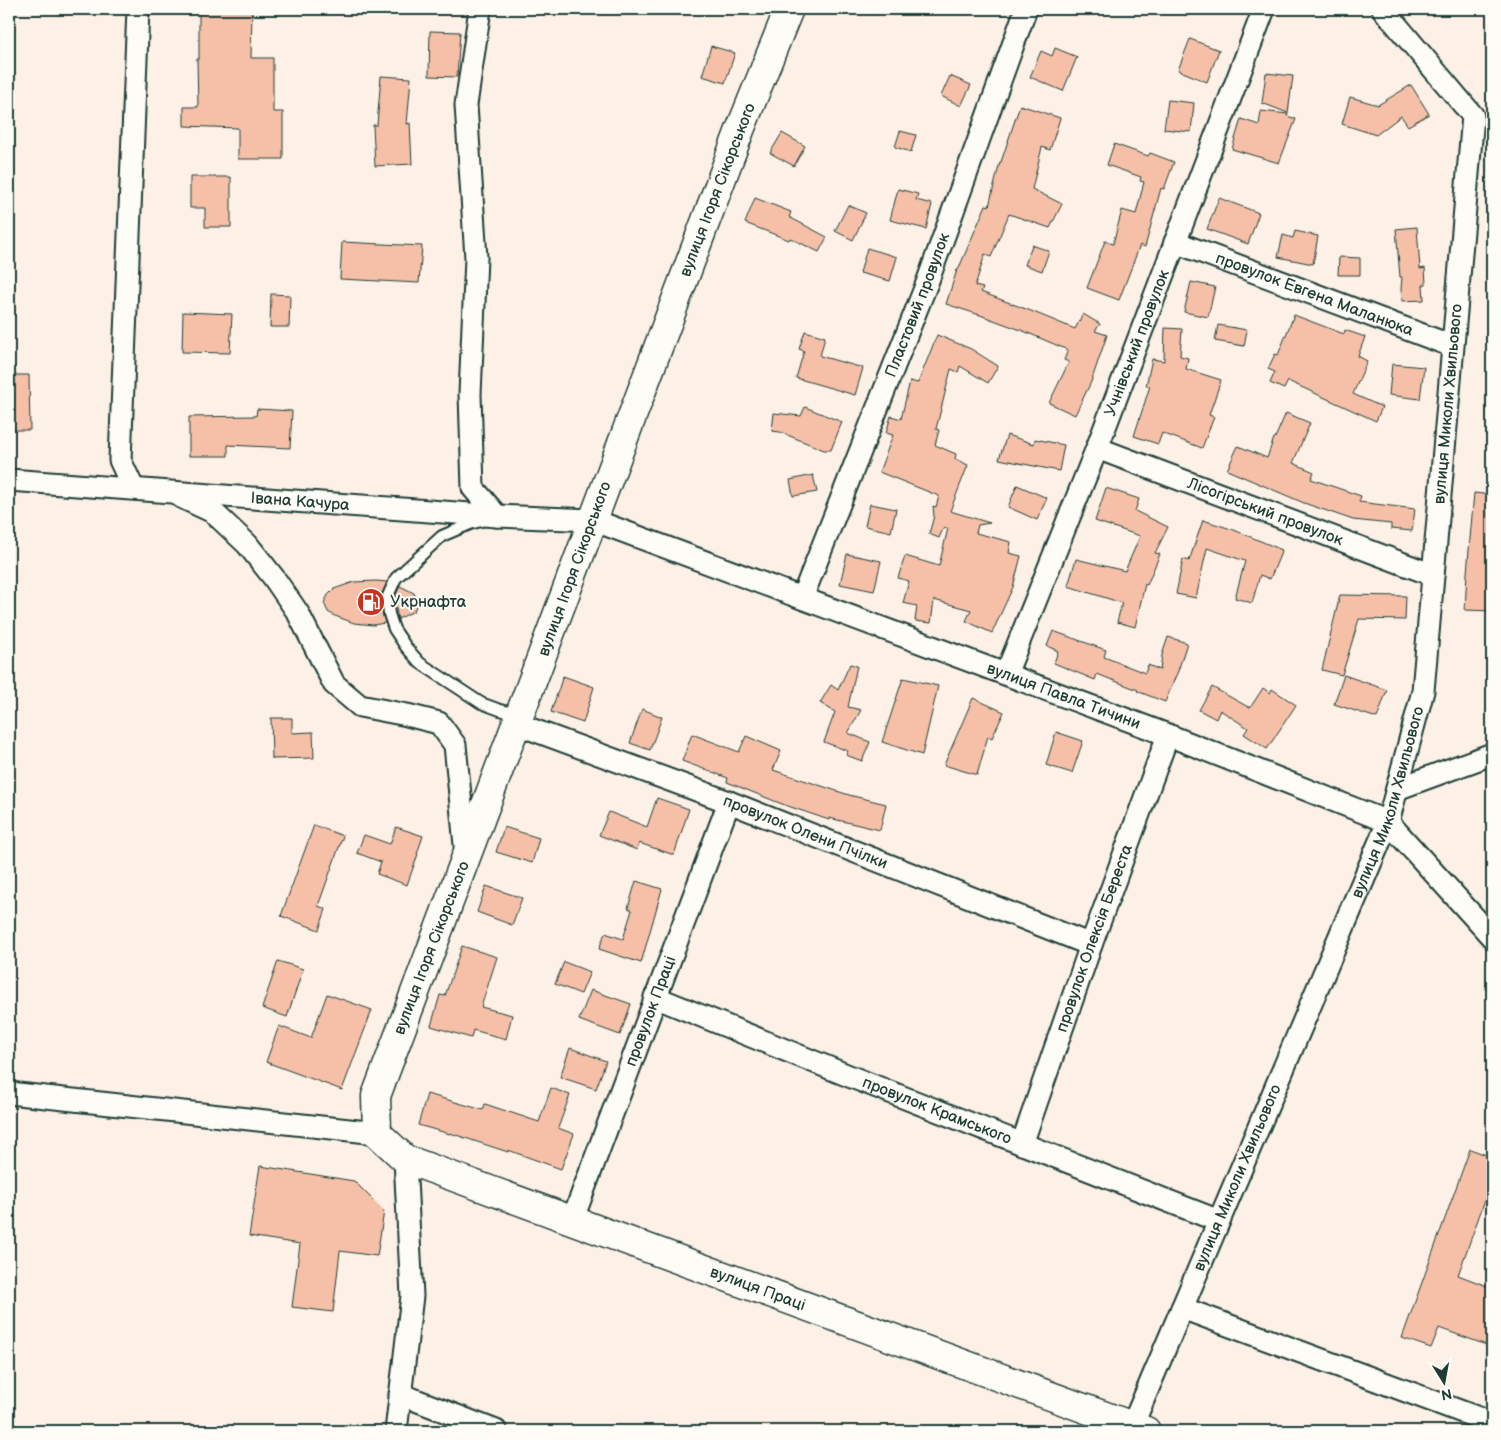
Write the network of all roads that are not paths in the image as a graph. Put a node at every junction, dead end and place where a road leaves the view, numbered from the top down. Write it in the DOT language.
graph roads {
  1 [pos="138,9"];
  2 [pos="480,9"];
  3 [pos="789,9"];
  4 [pos="1026,9"];
  5 [pos="1264,9"];
  6 [pos="1383,9"];
  7 [pos="1175,242"];
  8 [pos="1452,346"];
  9 [pos="1097,448"];
  10 [pos="9,480"];
  11 [pos="133,488"];
  12 [pos="168,491"];
  13 [pos="497,516"];
  14 [pos="593,520"];
  15 [pos="1433,576"];
  16 [pos="802,598"];
  17 [pos="1006,674"];
  18 [pos="519,719"];
  19 [pos="1168,735"];
  20 [pos="1492,754"];
  21 [pos="1397,789"];
  22 [pos="729,802"];
  23 [pos="1388,822"];
  24 [pos="466,857"];
  25 [pos="1492,937"];
  26 [pos="1091,945"];
  27 [pos="655,997"];
  28 [pos="9,1094"];
  29 [pos="377,1133"];
  30 [pos="1022,1144"];
  31 [pos="405,1159"];
  32 [pos="572,1221"];
  33 [pos="1219,1221"];
  34 [pos="1182,1308"];
  35 [pos="400,1394"];
  36 [pos="1492,1423"];
  37 [pos="1136,1430"];
  38 [pos="396,1431"];
  39 [pos="496,1431"];
  1 -- 11 [label="street"];
  2 -- 13 [label="street"];
  3 -- 14 [label="main road, вулиця Ігоря Сікорського"];
  4 -- 16 [label="street, Пластовий провулок"];
  5 -- 7 [label="street, Учнівський провулок"];
  6 -- 8 [label="street, вулиця Миколи Хвильового"];
  7 -- 8 [label="street, провулок Евгена Маланюка"];
  7 -- 9 [label="street, Учнівський провулок"];
  8 -- 15 [label="street, вулиця Миколи Хвильового"];
  9 -- 15 [label="street, Лісогірський провулок"];
  9 -- 17 [label="street, Учнівський провулок"];
  10 -- 11 [label="street, Івана Качура"];
  11 -- 12 [label="street, Івана Качура"];
  12 -- 13 [label="street, Івана Качура"];
  12 -- 24 [label="street"];
  13 -- 14 [label="street, Івана Качура"];
  13 -- 18 [label="lane"];
  14 -- 16 [label="street, вулиця Павла Тичини"];
  14 -- 18 [label="main road, вулиця Ігоря Сікорського"];
  15 -- 21 [label="street, вулиця Миколи Хвильового"];
  16 -- 17 [label="street, вулиця Павла Тичини"];
  17 -- 19 [label="street, вулиця Павла Тичини"];
  18 -- 22 [label="street, провулок Олени Пчілки"];
  18 -- 24 [label="main road, вулиця Ігоря Сікорського"];
  19 -- 23 [label="street, вулиця Павла Тичини"];
  19 -- 26 [label="street, провулок Олексія Береста"];
  20 -- 21 [label="street"];
  21 -- 23 [label="street, вулиця Миколи Хвильового"];
  22 -- 26 [label="street, провулок Олени Пчілки"];
  22 -- 27 [label="street, провулок Праці"];
  23 -- 25 [label="street, вулиця Павла Тичини"];
  23 -- 33 [label="street, вулиця Миколи Хвильового"];
  24 -- 29 [label="main road, вулиця Ігоря Сікорського"];
  26 -- 30 [label="street, провулок Олексія Береста"];
  27 -- 30 [label="street, провулок Крамського"];
  27 -- 32 [label="street, провулок Праці"];
  28 -- 29 [label="street"];
  29 -- 31 [label="main road, вулиця Праці"];
  30 -- 33 [label="street, провулок Крамського"];
  31 -- 32 [label="main road, вулиця Праці"];
  31 -- 35 [label="street"];
  32 -- 37 [label="main road, вулиця Праці"];
  33 -- 34 [label="street, вулиця Миколи Хвильового"];
  34 -- 36 [label="street"];
  34 -- 37 [label="street, вулиця Миколи Хвильового"];
  35 -- 38 [label="street"];
  35 -- 39 [label="street"];
}
